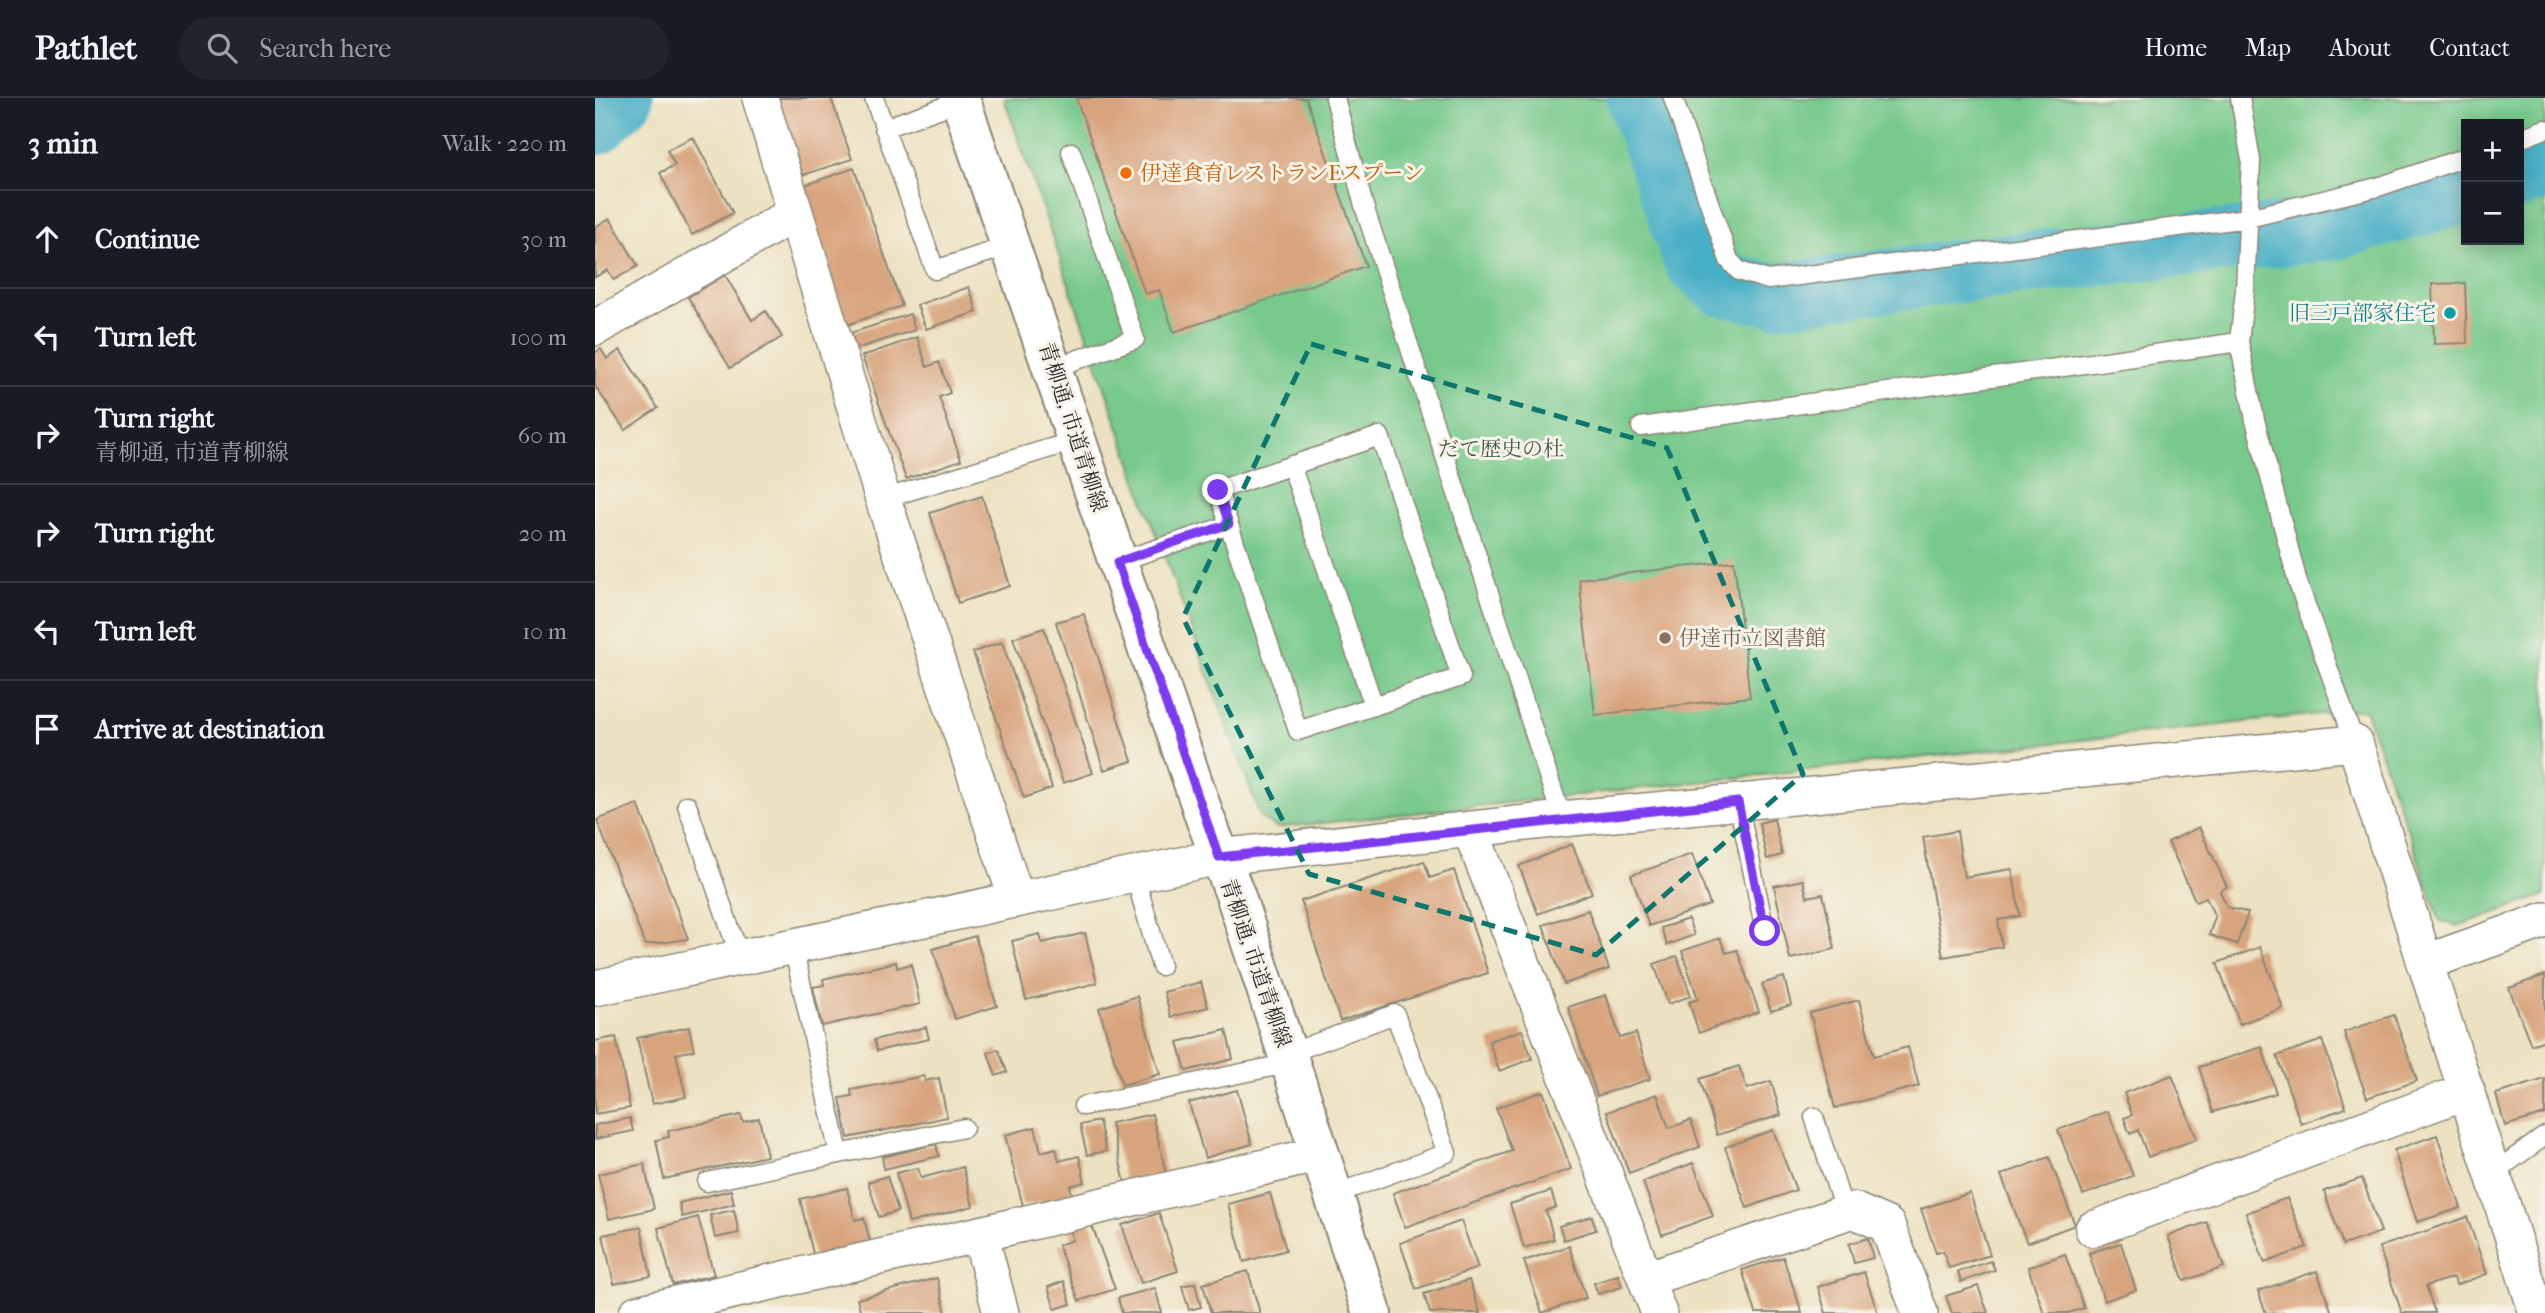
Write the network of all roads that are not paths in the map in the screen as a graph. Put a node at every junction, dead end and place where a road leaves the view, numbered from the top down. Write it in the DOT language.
graph roads {
  1 [pos="760,98"];
  2 [pos="874,98"];
  3 [pos="1335,98"];
  4 [pos="1673,98"];
  5 [pos="2240,98"];
  6 [pos="960,99"];
  7 [pos="884,128"];
  8 [pos="2545,129"];
  9 [pos="2524,137"];
  10 [pos="1071,152"];
  11 [pos="2461,159"];
  12 [pos="794,214"];
  13 [pos="2248,222"];
  14 [pos="1011,245"];
  15 [pos="595,328"];
  16 [pos="2239,342"];
  17 [pos="1054,368"];
  18 [pos="1641,427"];
  19 [pos="1077,440"];
  20 [pos="1291,466"];
  21 [pos="883,499"];
  22 [pos="1229,524"];
  23 [pos="1117,562"];
  24 [pos="1374,706"];
  25 [pos="2355,743"];
  26 [pos="1738,802"];
  27 [pos="687,805"];
  28 [pos="1562,819"];
  29 [pos="1470,829"];
  30 [pos="1219,857"];
  31 [pos="1134,873"];
  32 [pos="1016,897"];
  33 [pos="2545,920"];
  34 [pos="1765,931"];
  35 [pos="793,946"];
  36 [pos="740,957"];
  37 [pos="2424,963"];
  38 [pos="1161,966"];
  39 [pos="595,988"];
  40 [pos="1289,1058"];
  41 [pos="2467,1091"];
  42 [pos="1083,1106"];
  43 [pos="1814,1116"];
  44 [pos="964,1128"];
  45 [pos="2545,1136"];
  46 [pos="839,1154"];
  47 [pos="1320,1154"];
  48 [pos="2493,1173"];
  49 [pos="707,1182"];
  50 [pos="1333,1195"];
  51 [pos="1845,1213"];
  52 [pos="2093,1229"];
  53 [pos="980,1234"];
  54 [pos="1646,1279"];
  55 [pos="637,1313"];
  56 [pos="1000,1313"];
  57 [pos="1372,1313"];
  58 [pos="1659,1313"];
  59 [pos="1920,1313"];
  60 [pos="2537,1313"];
  1 -- 12 [label="street"];
  2 -- 7 [label="lane"];
  3 -- 28 [label="lane"];
  4 -- 13 [label="lane"];
  5 -- 13 [label="lane"];
  6 -- 7 [label="lane"];
  6 -- 14 [label="street, 青柳通, 市道青柳線"];
  7 -- 14 [label="lane"];
  8 -- 9 [label="lane"];
  10 -- 17 [label="lane"];
  11 -- 13 [label="lane"];
  12 -- 15 [label="street"];
  12 -- 21 [label="street"];
  13 -- 16 [label="lane"];
  14 -- 17 [label="street, 青柳通, 市道青柳線"];
  16 -- 18 [label="lane"];
  16 -- 25 [label="lane"];
  17 -- 19 [label="street, 青柳通, 市道青柳線"];
  19 -- 21 [label="lane"];
  19 -- 23 [label="street, 青柳通, 市道青柳線"];
  20 -- 22 [label="lane"];
  20 -- 24 [label="lane"];
  20 -- 24 [label="lane"];
  21 -- 32 [label="street"];
  22 -- 23 [label="lane"];
  22 -- 24 [label="lane"];
  23 -- 30 [label="street, 青柳通, 市道青柳線"];
  25 -- 26 [label="street"];
  25 -- 37 [label="street"];
  26 -- 28 [label="street"];
  26 -- 34 [label="lane"];
  27 -- 36 [label="lane"];
  28 -- 29 [label="street"];
  29 -- 30 [label="street"];
  29 -- 54 [label="street"];
  30 -- 31 [label="street"];
  30 -- 40 [label="street, 青柳通, 市道青柳線"];
  31 -- 32 [label="street"];
  31 -- 38 [label="lane"];
  32 -- 35 [label="street"];
  33 -- 37 [label="street"];
  35 -- 36 [label="street"];
  35 -- 46 [label="lane"];
  36 -- 39 [label="street"];
  37 -- 41 [label="street"];
  40 -- 42 [label="lane"];
  40 -- 47 [label="street, 青柳通, 市道青柳線"];
  40 -- 50 [label="lane"];
  41 -- 48 [label="street"];
  41 -- 52 [label="street"];
  43 -- 51 [label="lane"];
  44 -- 46 [label="lane"];
  45 -- 48 [label="lane"];
  46 -- 49 [label="lane"];
  47 -- 50 [label="street, 青柳通, 市道青柳線"];
  47 -- 53 [label="street"];
  48 -- 60 [label="street"];
  50 -- 57 [label="street, 青柳通, 市道青柳線"];
  51 -- 54 [label="street"];
  51 -- 59 [label="street"];
  53 -- 55 [label="street"];
  53 -- 56 [label="street"];
  54 -- 58 [label="street"];
}
